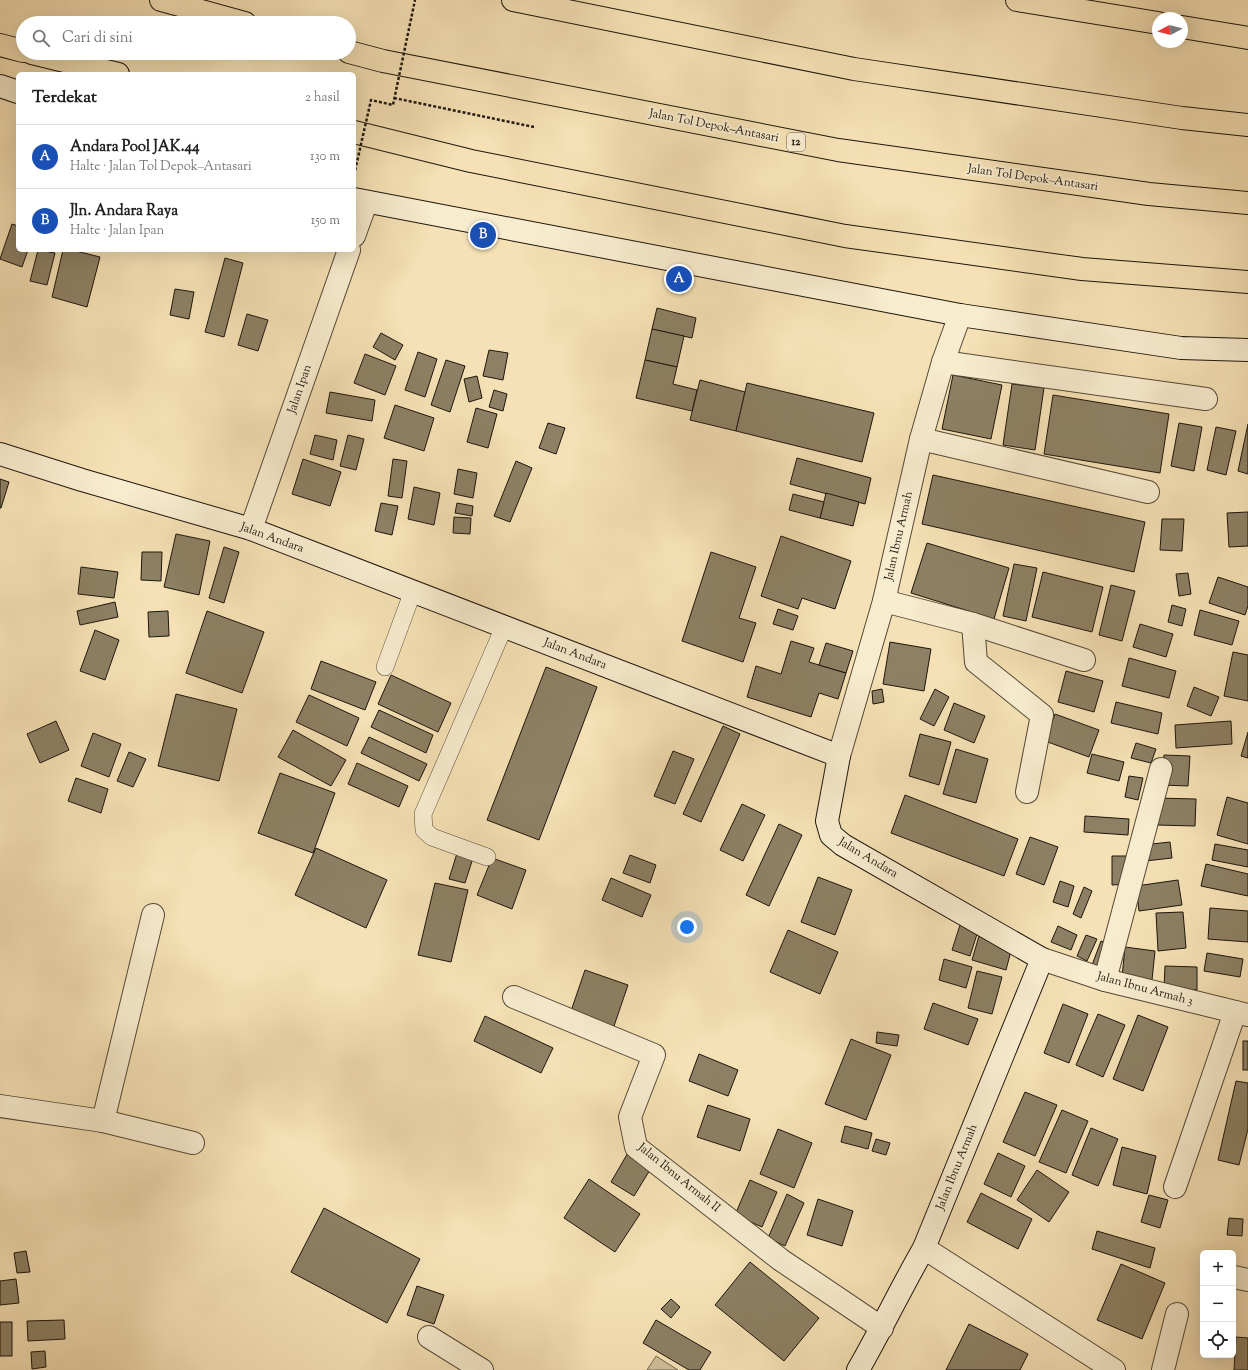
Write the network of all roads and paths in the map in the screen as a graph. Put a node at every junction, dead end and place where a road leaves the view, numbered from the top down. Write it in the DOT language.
graph roads {
  1 [pos="161,0"];
  2 [pos="415,0"];
  3 [pos="513,0"];
  4 [pos="1017,0"];
  5 [pos="219,16"];
  6 [pos="1152,22"];
  7 [pos="1188,28"];
  8 [pos="1248,38"];
  9 [pos="0,45"];
  10 [pos="16,49"];
  11 [pos="356,54"];
  12 [pos="61,60"];
  13 [pos="110,72"];
  14 [pos="0,86"];
  15 [pos="16,91"];
  16 [pos="394,98"];
  17 [pos="1248,125"];
  18 [pos="534,127"];
  19 [pos="356,132"];
  20 [pos="356,166"];
  21 [pos="360,201"];
  22 [pos="1248,203"];
  23 [pos="356,224"];
  24 [pos="348,252"];
  25 [pos="1248,282"];
  26 [pos="960,315"];
  27 [pos="1248,350"];
  28 [pos="943,362"];
  29 [pos="1206,399"];
  30 [pos="921,440"];
  31 [pos="0,454"];
  32 [pos="1148,492"];
  33 [pos="251,529"];
  34 [pos="413,591"];
  35 [pos="884,601"];
  36 [pos="973,624"];
  37 [pos="504,627"];
  38 [pos="1084,660"];
  39 [pos="385,667"];
  40 [pos="839,756"];
  41 [pos="1161,769"];
  42 [pos="1028,792"];
  43 [pos="487,857"];
  44 [pos="153,915"];
  45 [pos="1042,959"];
  46 [pos="1105,980"];
  47 [pos="514,997"];
  48 [pos="1241,1014"];
  49 [pos="0,1106"];
  50 [pos="103,1121"];
  51 [pos="193,1143"];
  52 [pos="1175,1187"];
  53 [pos="924,1248"];
  54 [pos="1177,1314"];
  55 [pos="882,1328"];
  56 [pos="429,1337"];
  57 [pos="482,1370"];
  58 [pos="858,1370"];
  59 [pos="1114,1370"];
  60 [pos="1163,1370"];
  1 -- 5 [label="highway"];
  2 -- 16 [label="path, bridge"];
  3 -- 17 [label="highway"];
  4 -- 6 [label="highway"];
  7 -- 8 [label="highway"];
  9 -- 10 [label="highway"];
  11 -- 22 [label="highway, Jalan Tol Depok–Antasari / 12"];
  12 -- 13 [label="highway"];
  14 -- 15 [label="street"];
  16 -- 18 [label="path"];
  16 -- 20 [label="path, bridge"];
  19 -- 25 [label="highway"];
  21 -- 23 [label="street"];
  21 -- 26 [label="street"];
  24 -- 33 [label="street, Jalan Ipan"];
  26 -- 27 [label="street"];
  26 -- 28 [label="street, Jalan Ibnu Armah"];
  28 -- 29 [label="street"];
  28 -- 30 [label="street, Jalan Ibnu Armah"];
  30 -- 32 [label="street"];
  30 -- 35 [label="street, Jalan Ibnu Armah"];
  31 -- 33 [label="street, Jalan Andara"];
  33 -- 34 [label="street, Jalan Andara"];
  34 -- 37 [label="street, Jalan Andara"];
  34 -- 39 [label="lane"];
  35 -- 36 [label="street"];
  35 -- 40 [label="street, Jalan Ibnu Armah"];
  36 -- 38 [label="street"];
  36 -- 42 [label="street"];
  37 -- 40 [label="street, Jalan Andara"];
  37 -- 43 [label="lane"];
  40 -- 45 [label="street, Jalan Andara"];
  41 -- 46 [label="street"];
  44 -- 50 [label="street"];
  45 -- 46 [label="street, Jalan Ibnu Armah 3"];
  45 -- 53 [label="street, Jalan Ibnu Armah"];
  46 -- 48 [label="street, Jalan Ibnu Armah 3"];
  47 -- 55 [label="street, Jalan Ibnu Armah II"];
  48 -- 52 [label="street"];
  49 -- 50 [label="street"];
  50 -- 51 [label="street"];
  53 -- 55 [label="street, Jalan Ibnu Armah"];
  53 -- 59 [label="street"];
  54 -- 60 [label="street"];
  55 -- 58 [label="street, Jalan Ibnu Armah"];
  56 -- 57 [label="street"];
}
